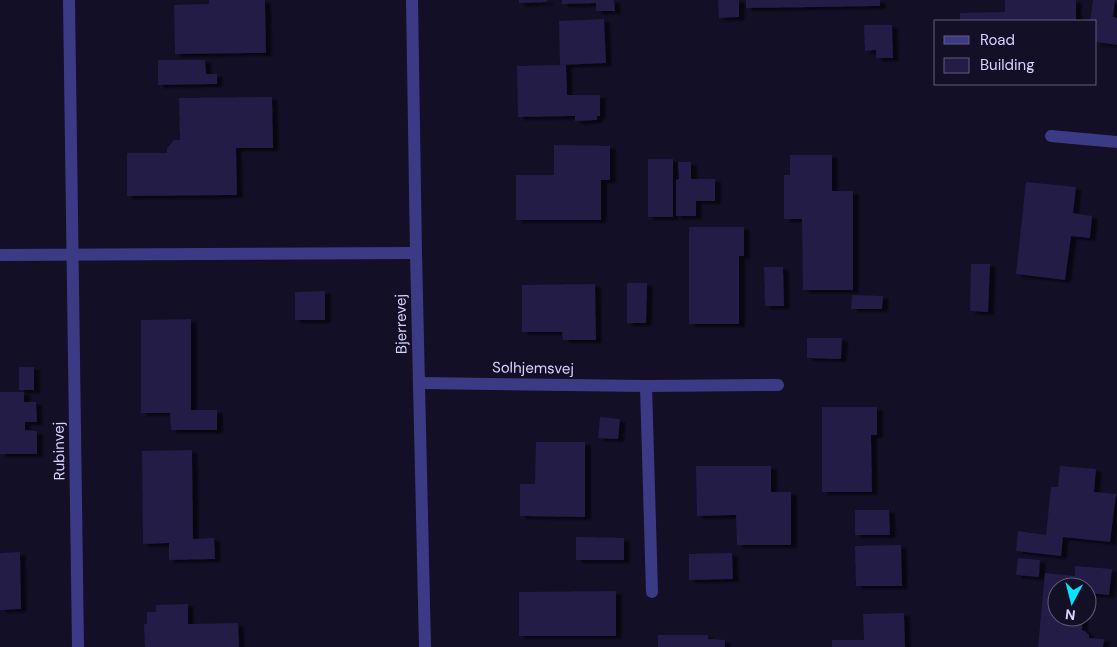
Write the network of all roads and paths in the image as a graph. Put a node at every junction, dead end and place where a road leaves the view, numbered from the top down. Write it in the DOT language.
graph roads {
  1 [pos="69,0"];
  2 [pos="412,0"];
  3 [pos="1052,136"];
  4 [pos="1117,142"];
  5 [pos="416,253"];
  6 [pos="73,254"];
  7 [pos="0,255"];
  8 [pos="419,383"];
  9 [pos="778,385"];
  10 [pos="646,386"];
  11 [pos="652,592"];
  12 [pos="78,647"];
  13 [pos="425,647"];
  1 -- 6 [label="street, Rubinvej"];
  2 -- 5 [label="street, Bjerrevej"];
  3 -- 4 [label="street"];
  5 -- 6 [label="street"];
  5 -- 8 [label="street, Bjerrevej"];
  6 -- 7 [label="street"];
  6 -- 12 [label="street, Rubinvej"];
  8 -- 10 [label="street, Solhjemsvej"];
  8 -- 13 [label="street, Bjerrevej"];
  9 -- 10 [label="street, Solhjemsvej"];
  10 -- 11 [label="street"];
}
